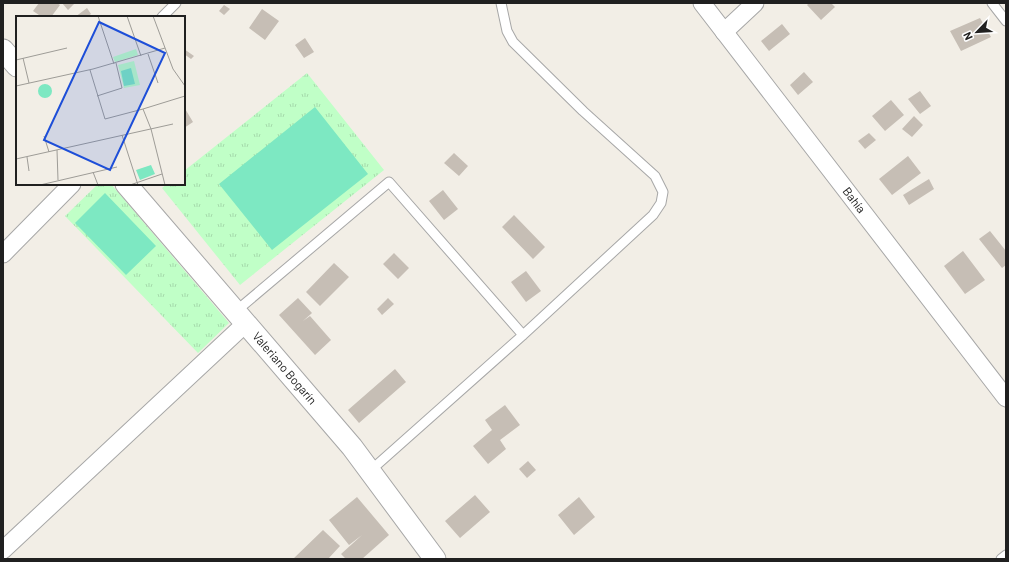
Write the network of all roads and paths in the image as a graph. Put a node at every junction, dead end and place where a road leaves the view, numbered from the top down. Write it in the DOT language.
graph roads {
  1 [pos="176,3"];
  2 [pos="501,3"];
  3 [pos="702,3"];
  4 [pos="755,3"];
  5 [pos="992,3"];
  6 [pos="163,16"];
  7 [pos="1006,21"];
  8 [pos="724,32"];
  9 [pos="3,50"];
  10 [pos="16,65"];
  11 [pos="71,185"];
  12 [pos="127,185"];
  13 [pos="3,254"];
  14 [pos="240,318"];
  15 [pos="523,335"];
  16 [pos="1006,398"];
  17 [pos="370,471"];
  18 [pos="3,550"];
  19 [pos="1006,555"];
  20 [pos="435,559"];
  21 [pos="1001,559"];
  1 -- 6 [label="lane"];
  2 -- 15 [label="lane"];
  3 -- 8 [label="street, Bahía"];
  4 -- 8 [label="street"];
  5 -- 7 [label="lane"];
  8 -- 16 [label="street, Bahía"];
  9 -- 10 [label="street"];
  11 -- 13 [label="street"];
  12 -- 14 [label="street, Valeriano Bogarín"];
  14 -- 15 [label="lane"];
  14 -- 17 [label="street, Valeriano Bogarín"];
  14 -- 18 [label="street"];
  15 -- 17 [label="lane"];
  17 -- 20 [label="street, Valeriano Bogarín"];
  19 -- 21 [label="lane"];
}
